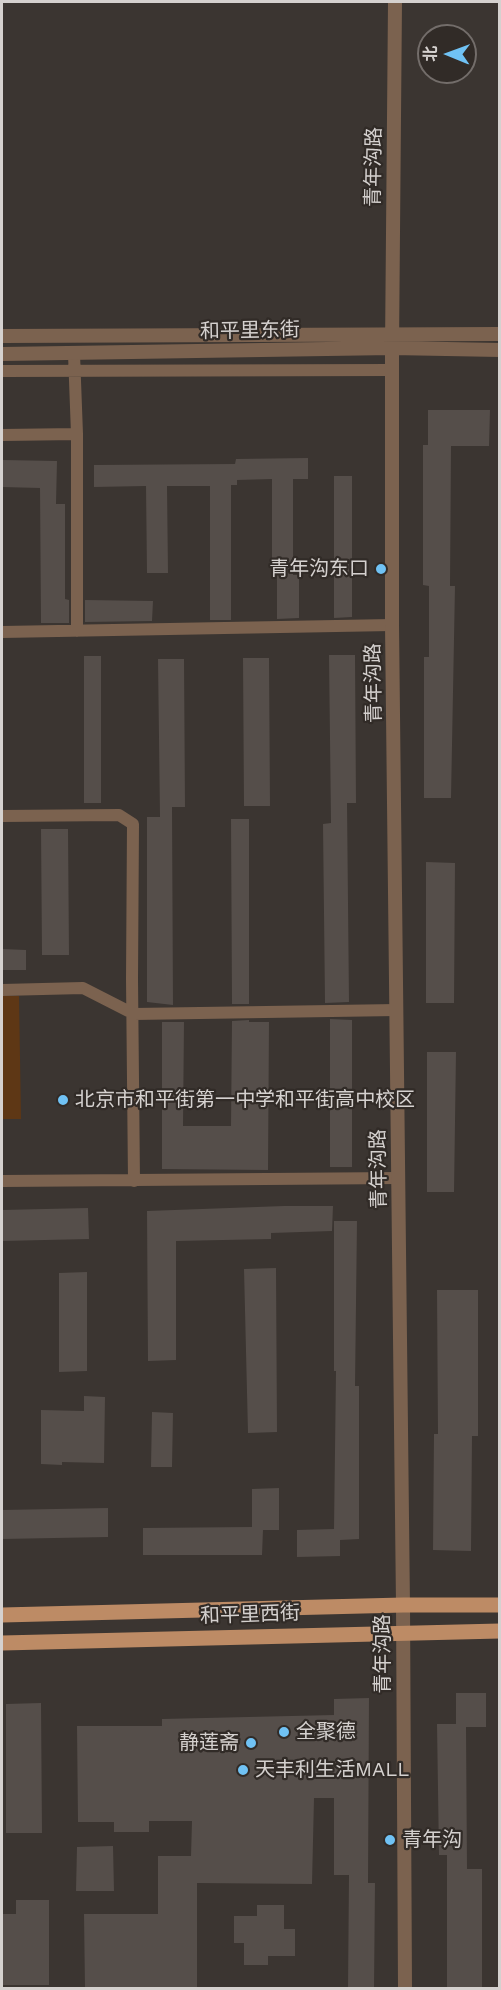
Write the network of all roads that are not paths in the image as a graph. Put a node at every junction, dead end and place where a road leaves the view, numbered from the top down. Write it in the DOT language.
graph roads {
  1 [pos="395,2"];
  2 [pos="392,334"];
  3 [pos="500,334"];
  4 [pos="2,336"];
  5 [pos="392,348"];
  6 [pos="500,350"];
  7 [pos="2,354"];
  8 [pos="74,354"];
  9 [pos="75,370"];
  10 [pos="392,370"];
  11 [pos="2,371"];
  12 [pos="77,434"];
  13 [pos="2,435"];
  14 [pos="393,625"];
  15 [pos="77,631"];
  16 [pos="2,632"];
  17 [pos="2,816"];
  18 [pos="2,990"];
  19 [pos="397,1010"];
  20 [pos="134,1014"];
  21 [pos="399,1178"];
  22 [pos="134,1180"];
  23 [pos="2,1181"];
  24 [pos="403,1605"];
  25 [pos="500,1605"];
  26 [pos="2,1615"];
  27 [pos="500,1631"];
  28 [pos="403,1632"];
  29 [pos="2,1643"];
  30 [pos="405,1989"];
  1 -- 2 [label="street, 青年沟路"];
  2 -- 3 [label="street, 和平里东街"];
  2 -- 4 [label="street, 和平里东街"];
  2 -- 5 [label="street, 青年沟路"];
  5 -- 6 [label="street, 和平里东街"];
  5 -- 8 [label="street, 和平里东街"];
  5 -- 10 [label="street, 青年沟路"];
  7 -- 8 [label="street, 和平里东街"];
  8 -- 9 [label="street"];
  9 -- 10 [label="street"];
  9 -- 11 [label="street"];
  9 -- 12 [label="street"];
  10 -- 14 [label="street, 青年沟路"];
  12 -- 13 [label="street"];
  12 -- 15 [label="street"];
  14 -- 15 [label="street"];
  14 -- 19 [label="street, 青年沟路"];
  15 -- 16 [label="street"];
  17 -- 20 [label="street"];
  18 -- 20 [label="street"];
  19 -- 20 [label="street"];
  19 -- 21 [label="street, 青年沟路"];
  20 -- 22 [label="street"];
  21 -- 22 [label="street"];
  21 -- 24 [label="street, 青年沟路"];
  22 -- 23 [label="street"];
  24 -- 25 [label="main road, 和平里西街"];
  24 -- 26 [label="main road, 和平里西街"];
  24 -- 28 [label="street, 青年沟路"];
  27 -- 28 [label="main road, 和平里西街"];
  28 -- 29 [label="main road, 和平里西街"];
  28 -- 30 [label="street, 青年沟路"];
}
